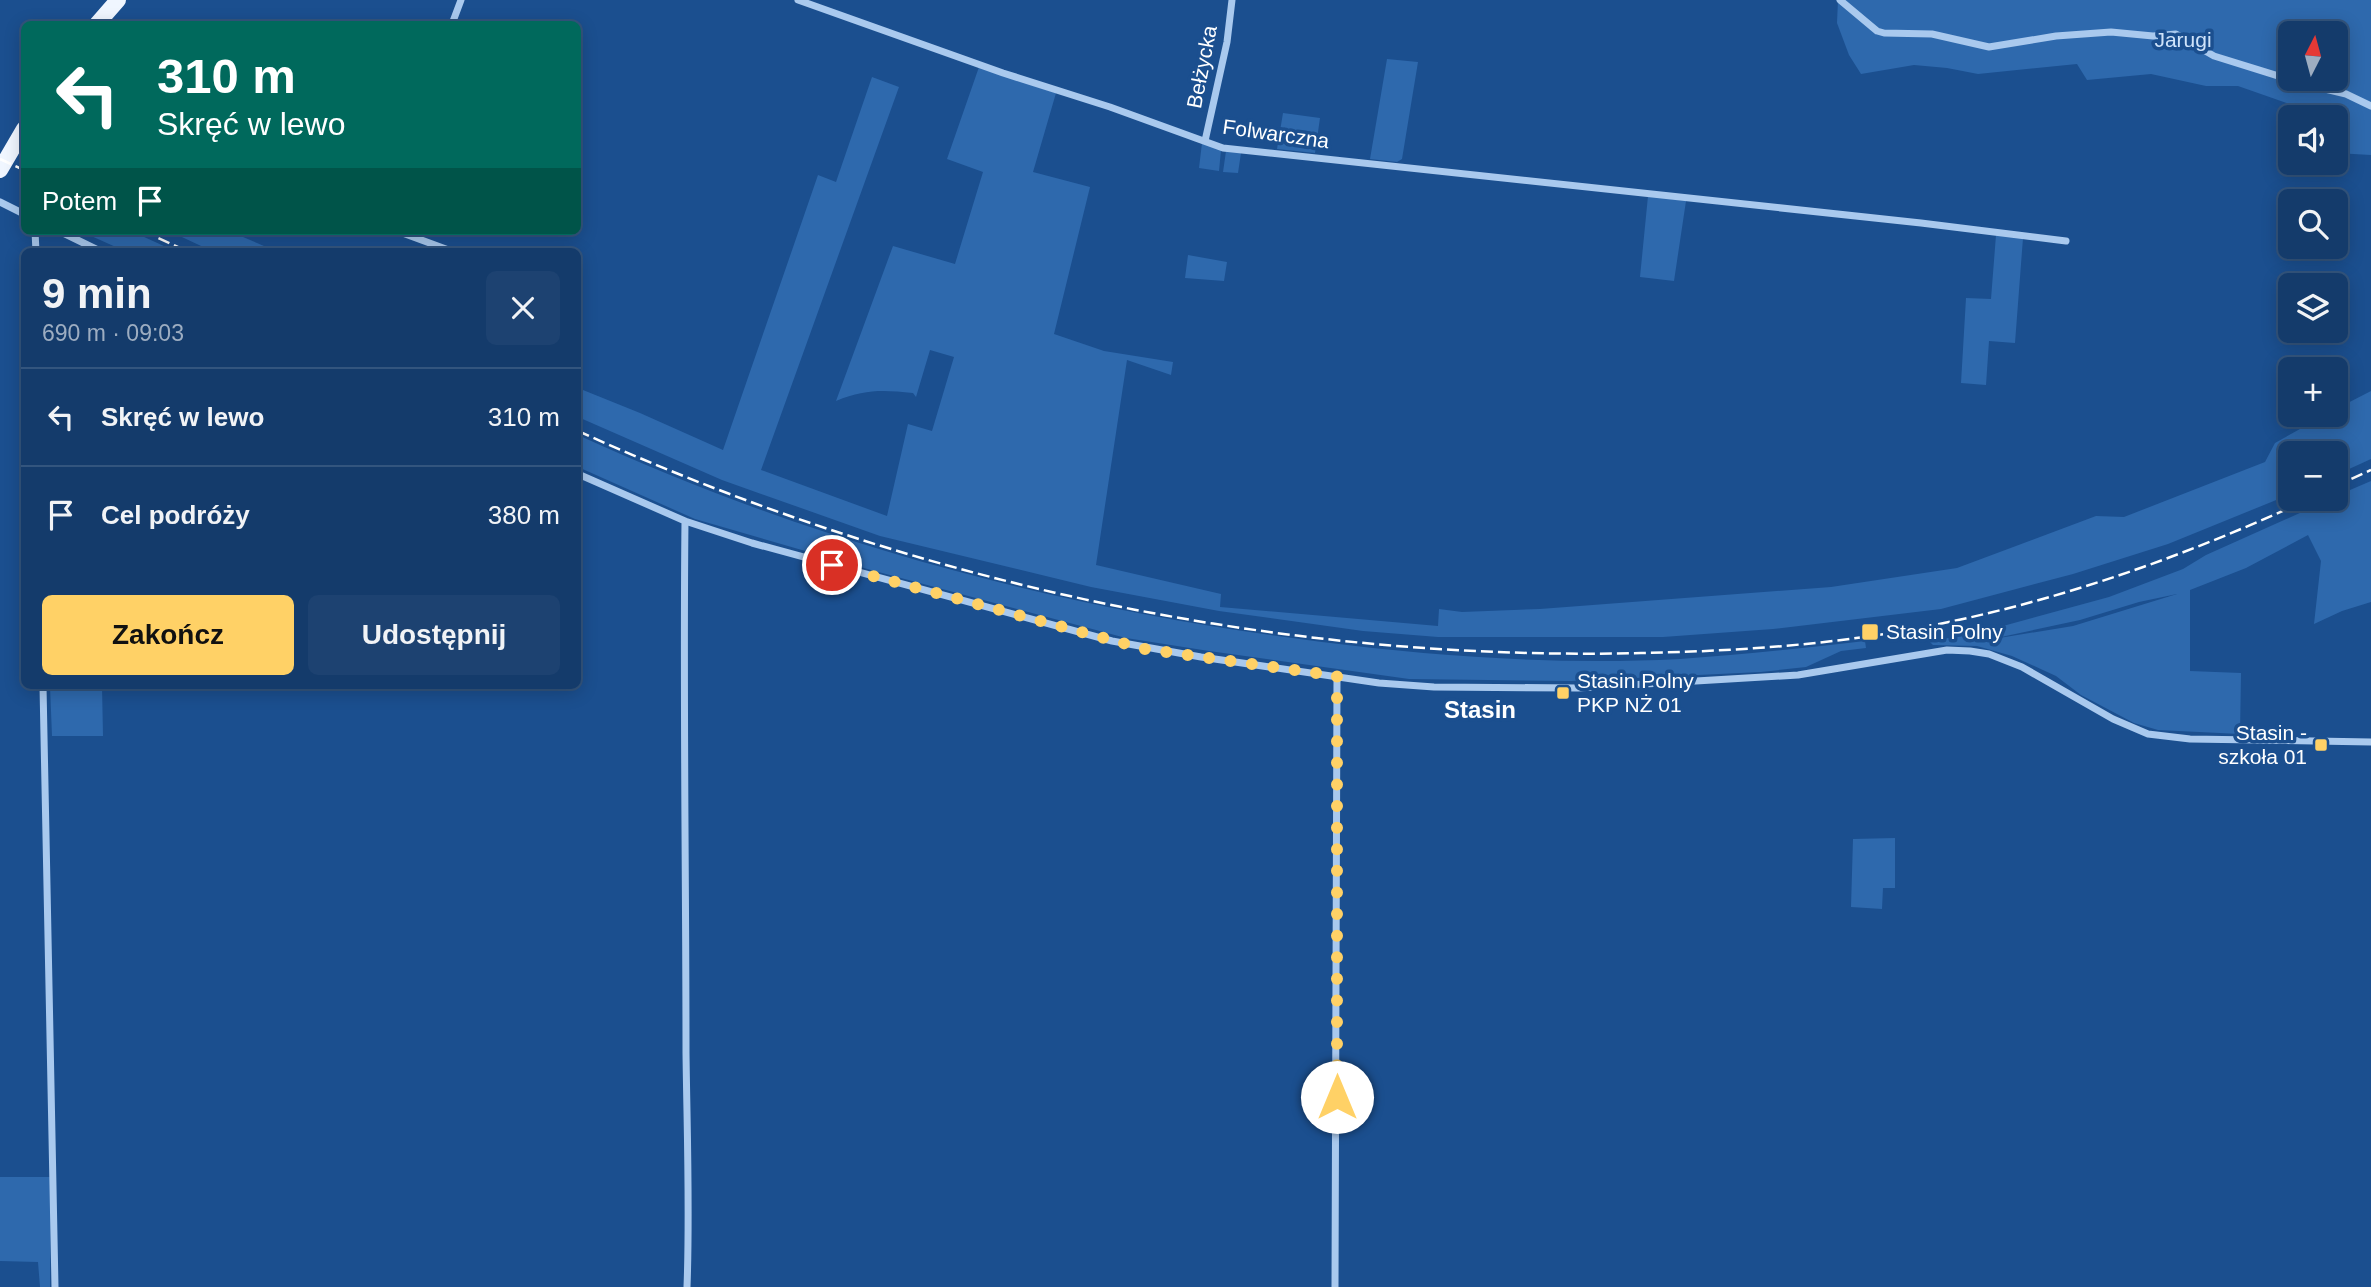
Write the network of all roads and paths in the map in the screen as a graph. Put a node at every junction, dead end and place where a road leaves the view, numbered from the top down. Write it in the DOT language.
graph roads {
  1 [pos="118,0"];
  2 [pos="461,0"];
  3 [pos="798,0"];
  4 [pos="1232,0"];
  5 [pos="1840,0"];
  6 [pos="100,21"];
  7 [pos="453,21"];
  8 [pos="2371,106"];
  9 [pos="21,135"];
  10 [pos="1205,141"];
  11 [pos="0,170"];
  12 [pos="0,202"];
  13 [pos="21,212"];
  14 [pos="67,235"];
  15 [pos="408,235"];
  16 [pos="2066,241"];
  17 [pos="94,248"];
  18 [pos="443,248"];
  19 [pos="581,475"];
  20 [pos="685,521"];
  21 [pos="1337,676"];
  22 [pos="43,689"];
  23 [pos="2371,742"];
  24 [pos="55,1287"];
  25 [pos="687,1287"];
  26 [pos="1335,1287"];
  1 -- 6 [label="main road"];
  2 -- 7 [label="street"];
  3 -- 10 [label="street, Folwarczna"];
  4 -- 10 [label="street, Bełżycka"];
  5 -- 8 [label="street"];
  9 -- 11 [label="main road"];
  10 -- 16 [label="street, Folwarczna"];
  12 -- 13 [label="street"];
  14 -- 17 [label="street"];
  15 -- 18 [label="street"];
  19 -- 20 [label="street"];
  20 -- 21 [label="street"];
  20 -- 25 [label="street"];
  21 -- 23 [label="street"];
  21 -- 26 [label="street"];
  22 -- 24 [label="street"];
}
